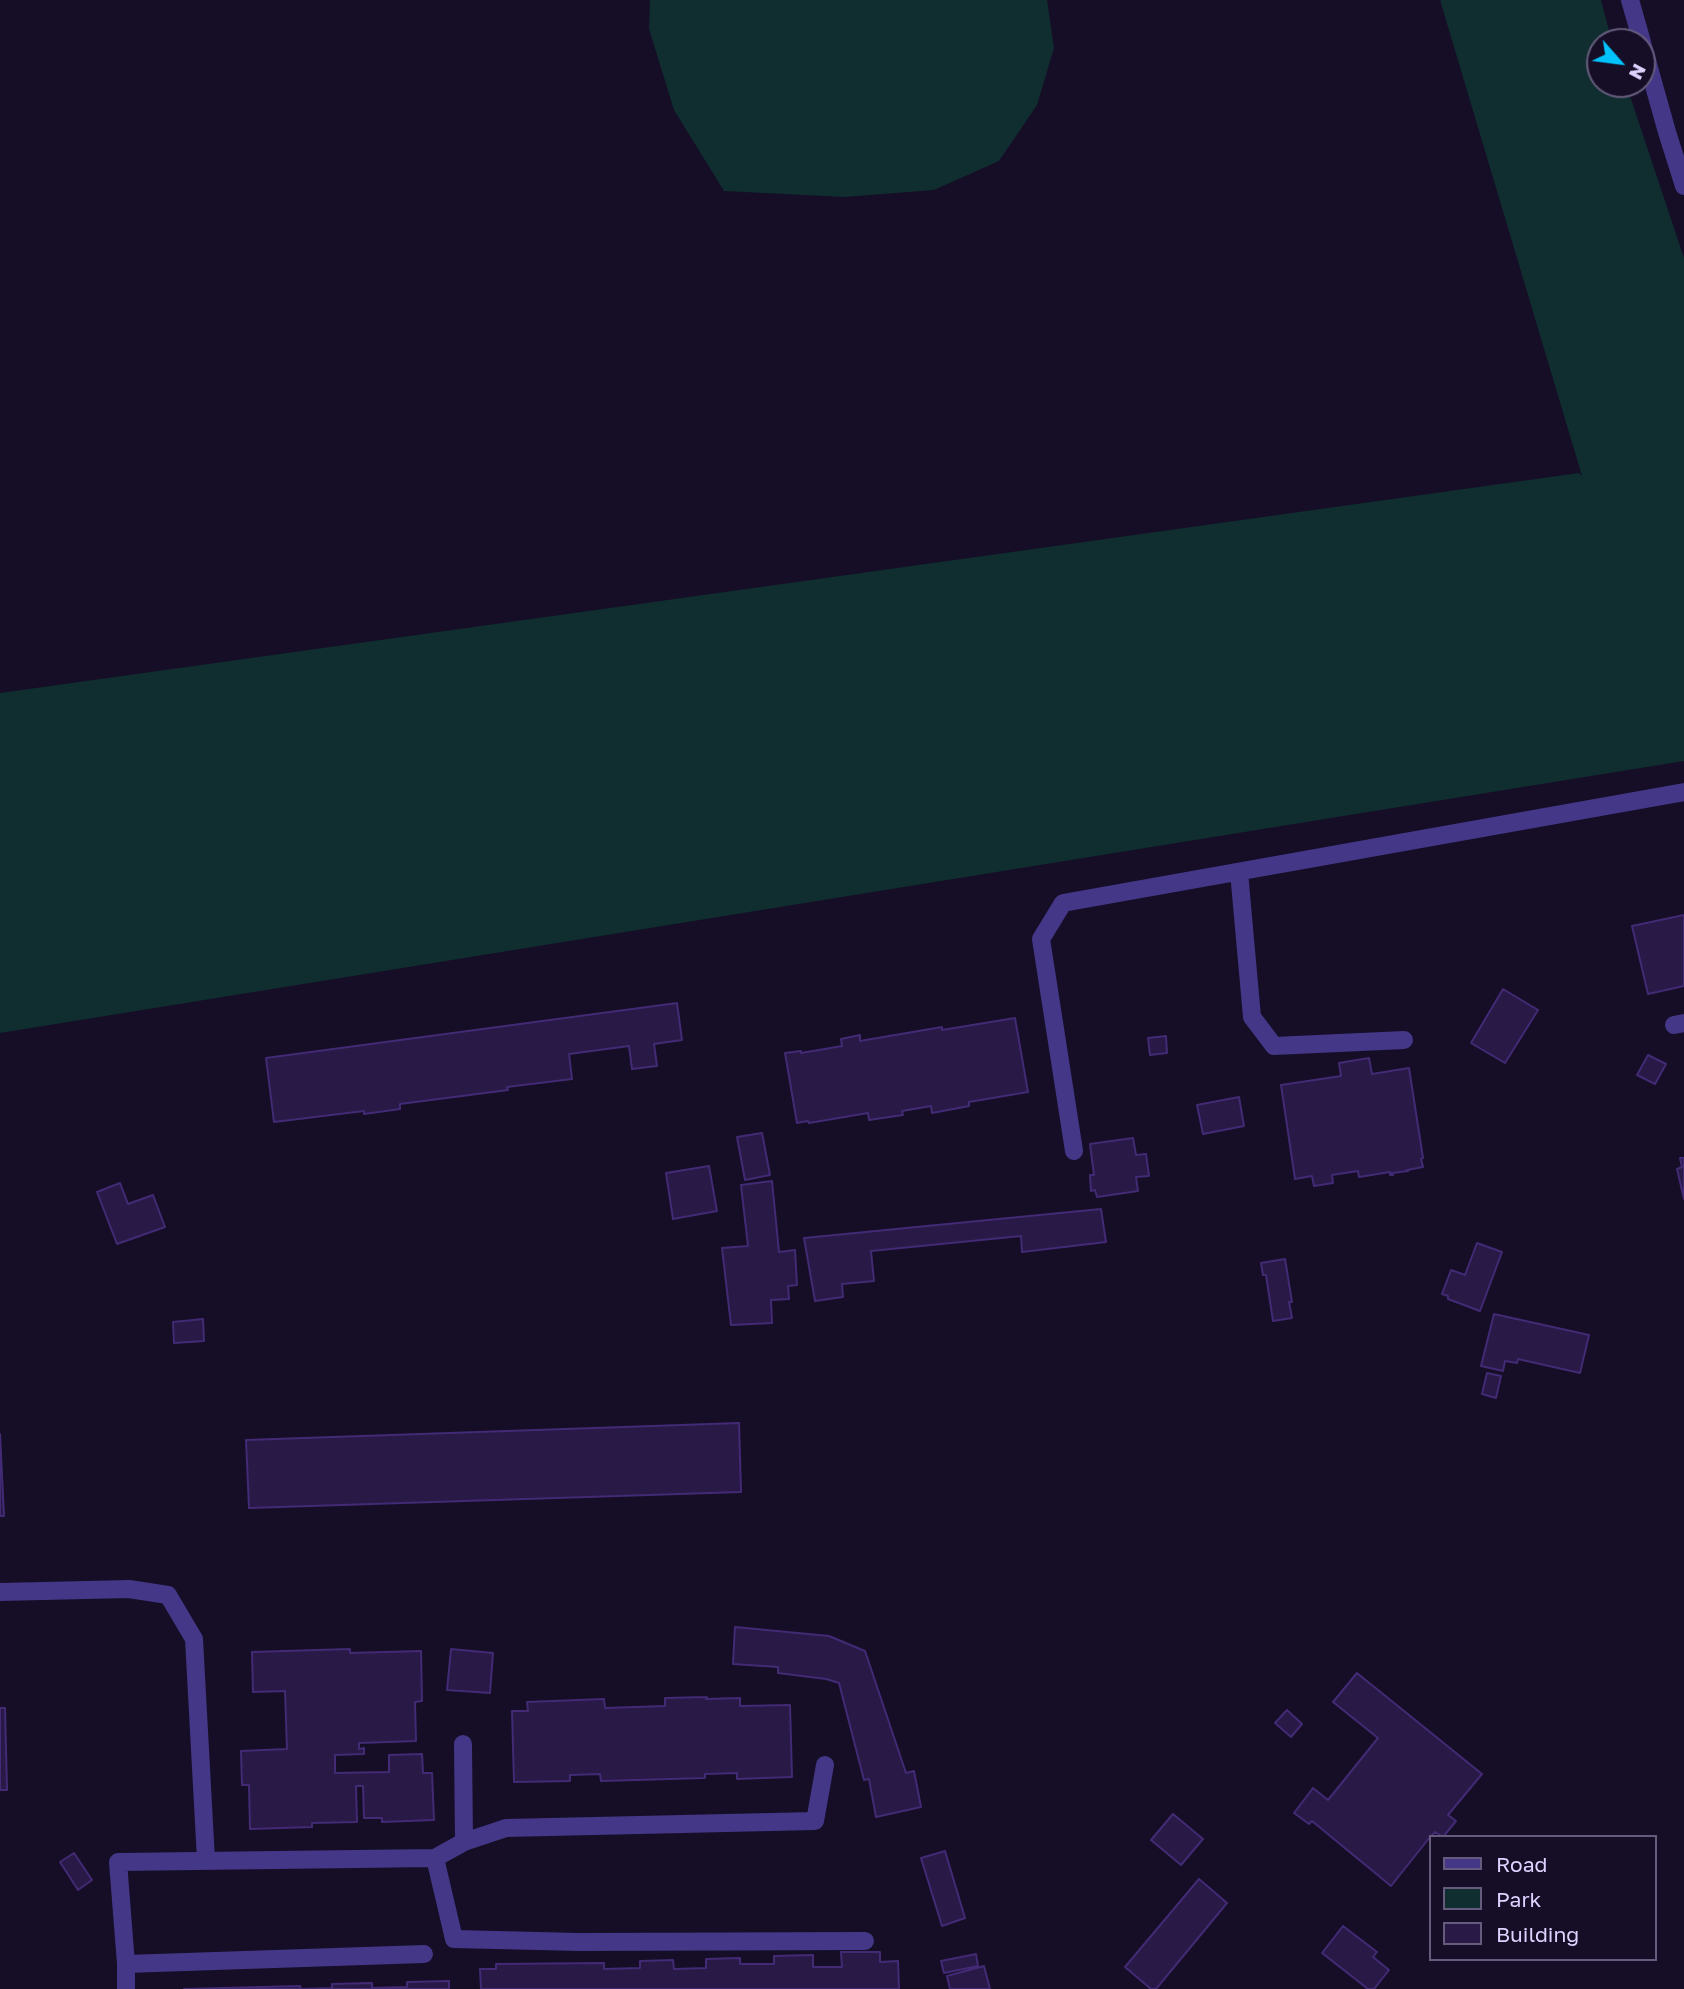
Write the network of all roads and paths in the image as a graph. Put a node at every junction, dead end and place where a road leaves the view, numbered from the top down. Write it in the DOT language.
graph roads {
  1 [pos="1630,0"];
  2 [pos="1638,28"];
  3 [pos="1656,92"];
  4 [pos="1684,187"];
  5 [pos="1684,792"];
  6 [pos="1239,872"];
  7 [pos="1404,1040"];
  8 [pos="1074,1152"];
  9 [pos="0,1592"];
  10 [pos="463,1744"];
  11 [pos="825,1765"];
  12 [pos="464,1842"];
  13 [pos="435,1858"];
  14 [pos="206,1860"];
  15 [pos="865,1941"];
  16 [pos="424,1954"];
  17 [pos="126,1964"];
  18 [pos="126,1989"];
  1 -- 2 [label="street"];
  3 -- 4 [label="street"];
  5 -- 6 [label="street"];
  6 -- 7 [label="street"];
  6 -- 8 [label="street"];
  9 -- 14 [label="street"];
  10 -- 12 [label="street"];
  11 -- 12 [label="street"];
  12 -- 13 [label="street"];
  13 -- 14 [label="street"];
  13 -- 15 [label="street"];
  14 -- 17 [label="street"];
  16 -- 17 [label="street"];
  17 -- 18 [label="street"];
}
